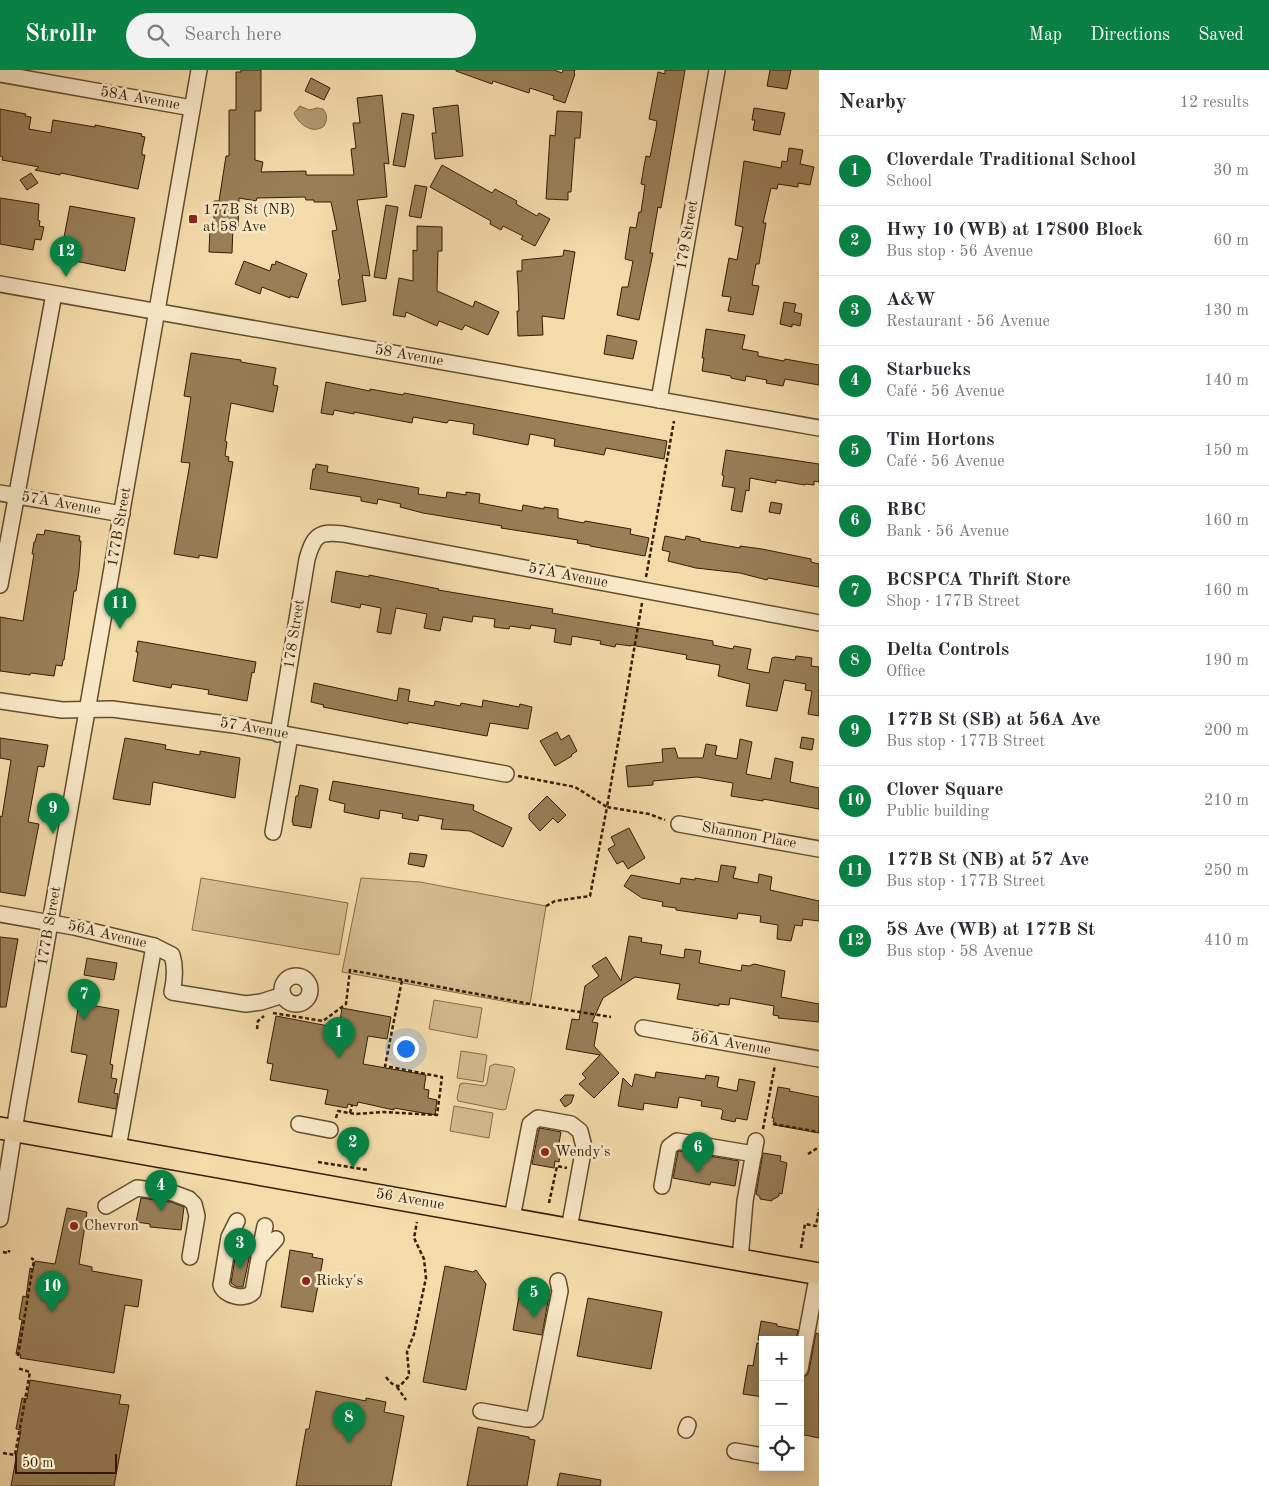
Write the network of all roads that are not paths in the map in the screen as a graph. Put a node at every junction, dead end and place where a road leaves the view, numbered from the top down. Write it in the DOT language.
graph roads {
  1 [pos="199,70"];
  2 [pos="717,70"];
  3 [pos="0,74"];
  4 [pos="192,108"];
  5 [pos="0,284"];
  6 [pos="54,294"];
  7 [pos="156,312"];
  8 [pos="659,400"];
  9 [pos="819,428"];
  10 [pos="0,493"];
  11 [pos="16,496"];
  12 [pos="122,514"];
  13 [pos="317,536"];
  14 [pos="0,585"];
  15 [pos="819,622"];
  16 [pos="0,702"];
  17 [pos="88,710"];
  18 [pos="284,735"];
  19 [pos="506,774"];
  20 [pos="679,824"];
  21 [pos="272,832"];
  22 [pos="819,849"];
  23 [pos="0,914"];
  24 [pos="50,923"];
  25 [pos="154,946"];
  26 [pos="284,995"];
  27 [pos="643,1028"];
  28 [pos="819,1059"];
  29 [pos="299,1124"];
  30 [pos="7,1130"];
  31 [pos="330,1130"];
  32 [pos="118,1148"];
  33 [pos="662,1186"];
  34 [pos="106,1206"];
  35 [pos="512,1218"];
  36 [pos="0,1219"];
  37 [pos="237,1222"];
  38 [pos="265,1226"];
  39 [pos="569,1229"];
  40 [pos="276,1239"];
  41 [pos="190,1257"];
  42 [pos="259,1258"];
  43 [pos="740,1260"];
  44 [pos="819,1273"];
  45 [pos="558,1281"];
  46 [pos="804,1349"];
  47 [pos="480,1411"];
  48 [pos="735,1451"];
  49 [pos="759,1452"];
  1 -- 4 [label="street, 177B Street"];
  2 -- 8 [label="street, 179 Street"];
  3 -- 4 [label="street, 58A Avenue"];
  4 -- 7 [label="street, 177B Street"];
  5 -- 6 [label="street, 58 Avenue"];
  6 -- 7 [label="street, 58 Avenue"];
  6 -- 11 [label="street"];
  7 -- 8 [label="street, 58 Avenue"];
  7 -- 12 [label="street, 177B Street"];
  8 -- 9 [label="street, 58 Avenue"];
  10 -- 11 [label="street, 57A Avenue"];
  11 -- 12 [label="street, 57A Avenue"];
  11 -- 14 [label="street"];
  12 -- 17 [label="street, 177B Street"];
  13 -- 15 [label="street, 57A Avenue"];
  13 -- 18 [label="street, 178 Street"];
  16 -- 17 [label="street, 57 Avenue"];
  17 -- 18 [label="street, 57 Avenue"];
  17 -- 24 [label="street, 177B Street"];
  18 -- 19 [label="street, 57 Avenue"];
  18 -- 21 [label="street, 178 Street"];
  20 -- 22 [label="street, Shannon Place"];
  23 -- 24 [label="street, 56A Avenue"];
  24 -- 25 [label="street, 56A Avenue"];
  24 -- 30 [label="street, 177B Street"];
  25 -- 26 [label="street"];
  25 -- 32 [label="street"];
  27 -- 28 [label="street, 56A Avenue"];
  29 -- 31 [label="street"];
  30 -- 32 [label="highway, 56 Avenue"];
  30 -- 36 [label="street, 177B Street"];
  32 -- 35 [label="highway, 56 Avenue"];
  33 -- 43 [label="street"];
  34 -- 41 [label="street"];
  35 -- 39 [label="highway, 56 Avenue"];
  35 -- 39 [label="street"];
  37 -- 42 [label="street"];
  38 -- 42 [label="street"];
  39 -- 43 [label="highway, 56 Avenue"];
  40 -- 42 [label="street"];
  43 -- 44 [label="highway, 56 Avenue"];
  44 -- 46 [label="street"];
  45 -- 47 [label="street"];
  48 -- 49 [label="street"];
}
